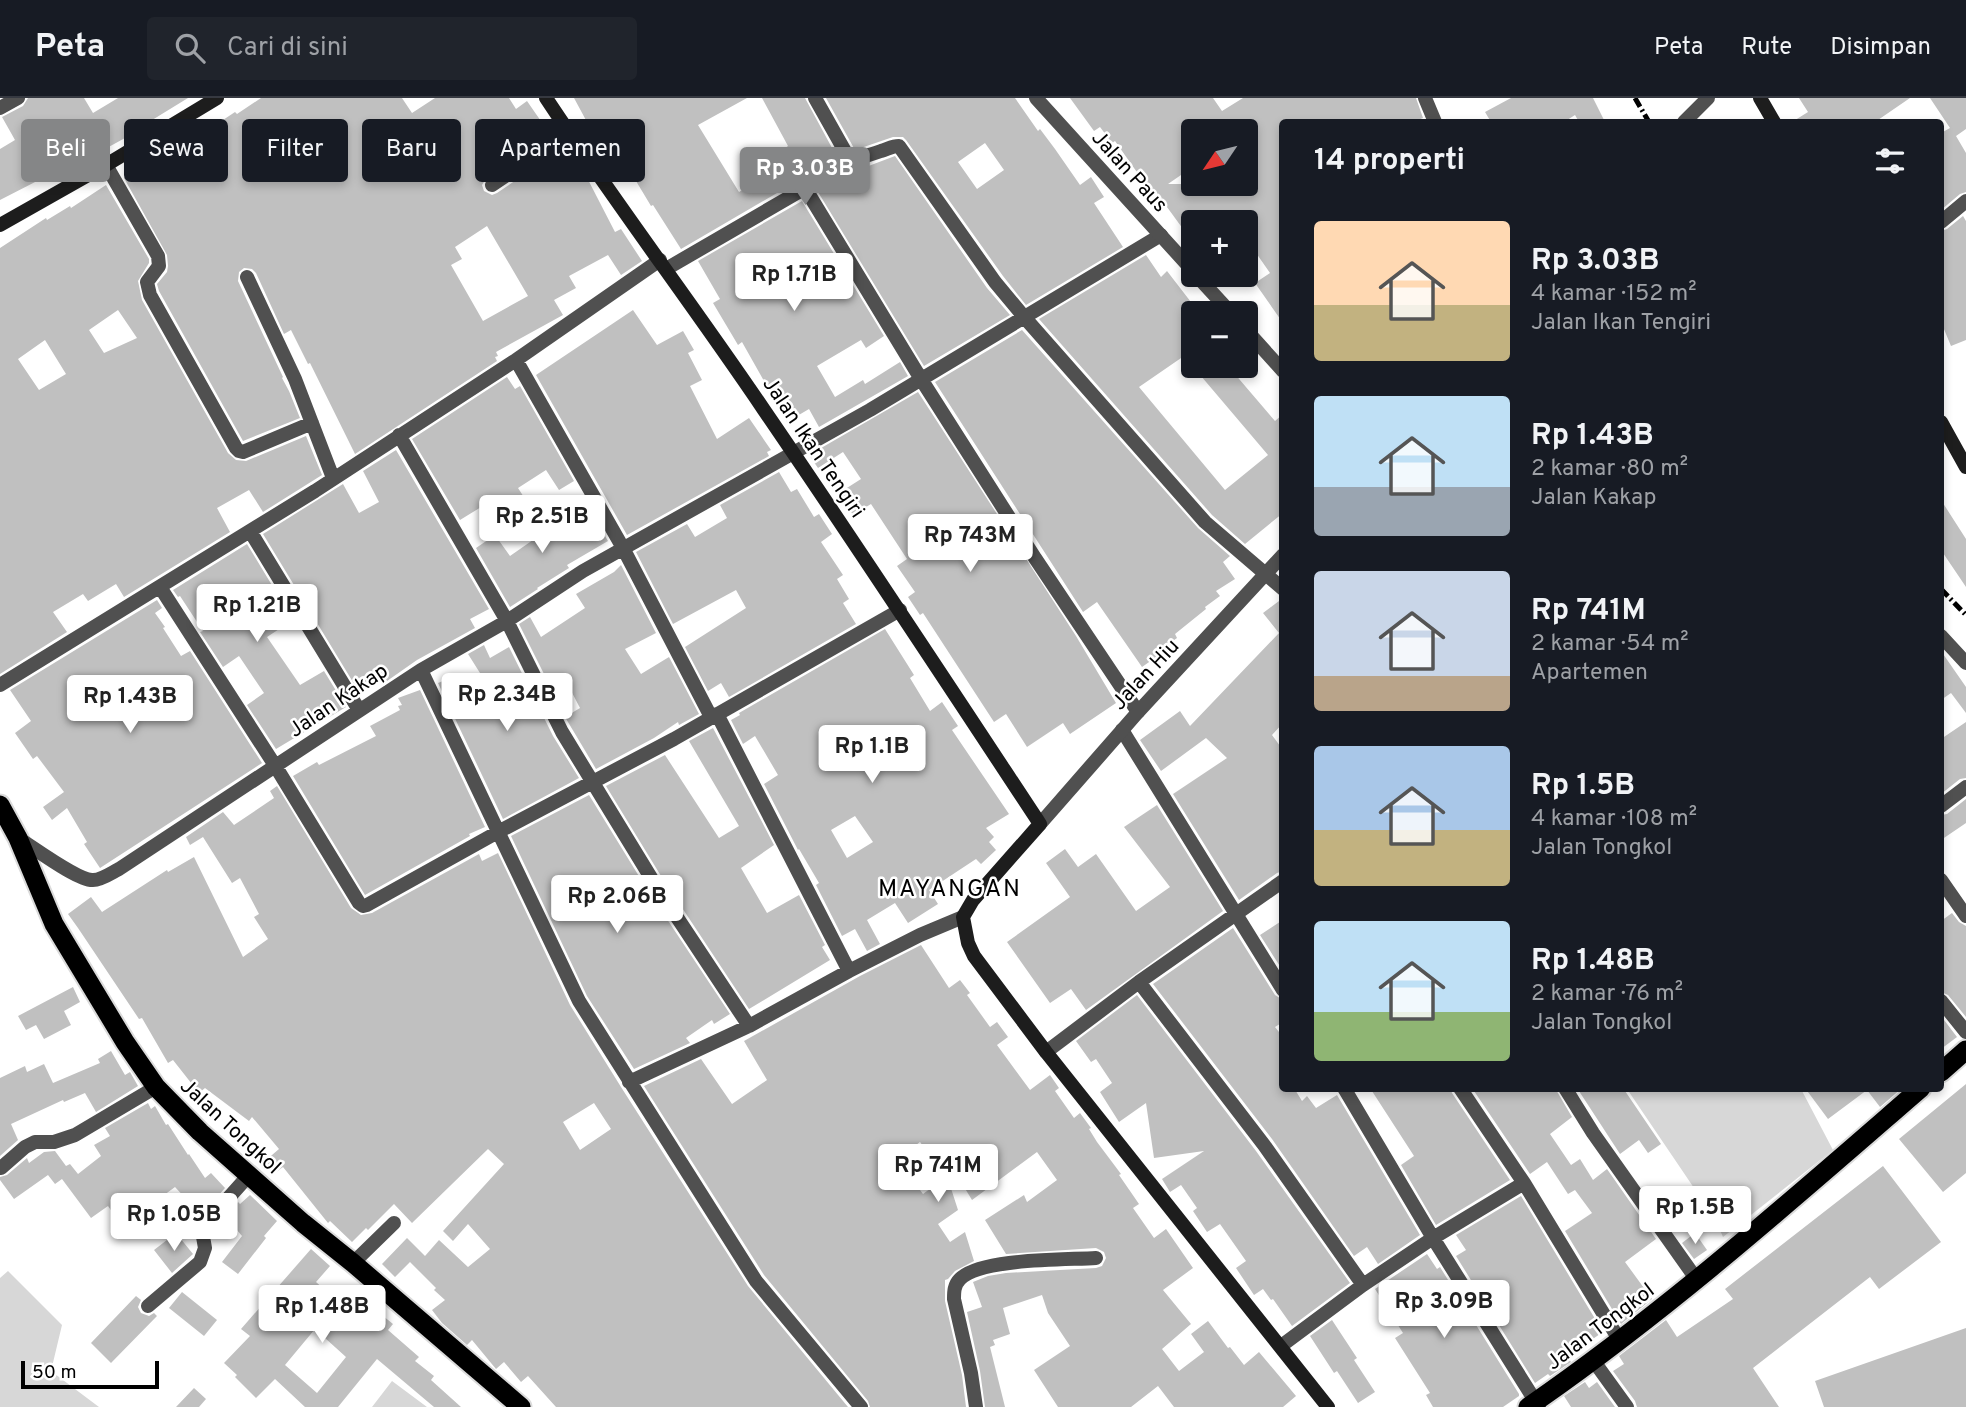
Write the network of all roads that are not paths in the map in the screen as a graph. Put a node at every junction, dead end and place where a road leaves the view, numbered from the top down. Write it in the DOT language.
graph roads {
  1 [pos="18,98"];
  2 [pos="217,98"];
  3 [pos="546,98"];
  4 [pos="815,98"];
  5 [pos="1036,98"];
  6 [pos="1425,98"];
  7 [pos="1707,98"];
  8 [pos="1760,98"];
  9 [pos="0,108"];
  10 [pos="560,119"];
  11 [pos="1434,119"];
  12 [pos="1687,119"];
  13 [pos="1772,119"];
  14 [pos="110,162"];
  15 [pos="110,171"];
  16 [pos="75,182"];
  17 [pos="496,182"];
  18 [pos="602,182"];
  19 [pos="492,185"];
  20 [pos="1966,201"];
  21 [pos="1944,219"];
  22 [pos="0,225"];
  23 [pos="1161,236"];
  24 [pos="1181,258"];
  25 [pos="663,265"];
  26 [pos="247,277"];
  27 [pos="1208,287"];
  28 [pos="1220,301"];
  29 [pos="1025,318"];
  30 [pos="1258,343"];
  31 [pos="516,360"];
  32 [pos="1279,367"];
  33 [pos="921,379"];
  34 [pos="312,423"];
  35 [pos="1944,427"];
  36 [pos="399,435"];
  37 [pos="792,453"];
  38 [pos="1966,467"];
  39 [pos="333,478"];
  40 [pos="250,531"];
  41 [pos="623,548"];
  42 [pos="1279,559"];
  43 [pos="1265,574"];
  44 [pos="1279,586"];
  45 [pos="160,587"];
  46 [pos="900,610"];
  47 [pos="507,621"];
  48 [pos="1944,639"];
  49 [pos="1966,663"];
  50 [pos="421,670"];
  51 [pos="0,685"];
  52 [pos="359,710"];
  53 [pos="1138,712"];
  54 [pos="714,716"];
  55 [pos="1122,730"];
  56 [pos="276,767"];
  57 [pos="594,782"];
  58 [pos="1966,786"];
  59 [pos="1944,804"];
  60 [pos="0,805"];
  61 [pos="1040,824"];
  62 [pos="498,832"];
  63 [pos="19,838"];
  64 [pos="1279,884"];
  65 [pos="1944,884"];
  66 [pos="1236,914"];
  67 [pos="1966,916"];
  68 [pos="963,917"];
  69 [pos="849,971"];
  70 [pos="1139,982"];
  71 [pos="1279,984"];
  72 [pos="1944,1005"];
  73 [pos="749,1027"];
  74 [pos="1966,1032"];
  75 [pos="1966,1050"];
  76 [pos="1046,1052"];
  77 [pos="1944,1069"];
  78 [pos="629,1082"];
  79 [pos="156,1087"];
  80 [pos="1346,1092"];
  81 [pos="1463,1092"];
  82 [pos="1567,1092"];
  83 [pos="1916,1092"];
  84 [pos="1,1168"];
  85 [pos="249,1175"];
  86 [pos="1524,1183"];
  87 [pos="394,1223"];
  88 [pos="1433,1238"];
  89 [pos="1096,1258"];
  90 [pos="353,1263"];
  91 [pos="1697,1280"];
  92 [pos="1363,1285"];
  93 [pos="148,1306"];
  94 [pos="1620,1341"];
  95 [pos="1281,1346"];
  96 [pos="1593,1360"];
  97 [pos="1534,1405"];
  98 [pos="521,1407"];
  99 [pos="861,1407"];
  100 [pos="976,1407"];
  101 [pos="1328,1407"];
  102 [pos="1627,1407"];
  1 -- 9 [label="street"];
  2 -- 14 [label="main road"];
  3 -- 10 [label="main road, Jalan Ikan Tengiri"];
  4 -- 29 [label="street"];
  5 -- 23 [label="street, Jalan Paus"];
  6 -- 11 [label="street"];
  7 -- 12 [label="street"];
  8 -- 13 [label="main road"];
  15 -- 34 [label="street"];
  16 -- 22 [label="main road"];
  17 -- 19 [label="street"];
  18 -- 25 [label="main road, Jalan Ikan Tengiri"];
  20 -- 21 [label="street"];
  23 -- 24 [label="street, Jalan Paus"];
  23 -- 29 [label="street, Jalan Kakap"];
  25 -- 31 [label="street"];
  25 -- 33 [label="street"];
  25 -- 37 [label="main road, Jalan Ikan Tengiri"];
  26 -- 34 [label="street"];
  27 -- 28 [label="street, Jalan Paus"];
  29 -- 33 [label="street, Jalan Kakap"];
  29 -- 43 [label="street"];
  30 -- 32 [label="street"];
  31 -- 36 [label="street"];
  31 -- 41 [label="street"];
  33 -- 37 [label="street, Jalan Kakap"];
  33 -- 53 [label="street"];
  34 -- 39 [label="street"];
  35 -- 38 [label="main road"];
  36 -- 39 [label="street"];
  36 -- 47 [label="street"];
  37 -- 41 [label="street, Jalan Kakap"];
  37 -- 46 [label="main road, Jalan Ikan Tengiri"];
  39 -- 40 [label="street"];
  40 -- 45 [label="street"];
  40 -- 52 [label="street"];
  41 -- 47 [label="street, Jalan Kakap"];
  41 -- 54 [label="street"];
  42 -- 43 [label="street, Jalan Hiu"];
  43 -- 44 [label="street"];
  43 -- 53 [label="street, Jalan Hiu"];
  45 -- 51 [label="street"];
  45 -- 56 [label="street"];
  46 -- 54 [label="street"];
  46 -- 61 [label="main road, Jalan Ikan Tengiri"];
  47 -- 50 [label="street, Jalan Kakap"];
  47 -- 57 [label="street"];
  48 -- 49 [label="street"];
  50 -- 52 [label="street, Jalan Kakap"];
  50 -- 62 [label="street"];
  52 -- 56 [label="street, Jalan Kakap"];
  53 -- 55 [label="street, Jalan Hiu"];
  54 -- 57 [label="street"];
  54 -- 69 [label="street"];
  55 -- 61 [label="street, Jalan Hiu"];
  55 -- 66 [label="street"];
  56 -- 62 [label="street"];
  56 -- 63 [label="street, Jalan Kakap"];
  57 -- 62 [label="street"];
  57 -- 73 [label="street"];
  58 -- 59 [label="street"];
  60 -- 63 [label="highway, Jalan Tongkol"];
  61 -- 68 [label="main road"];
  62 -- 78 [label="street"];
  63 -- 79 [label="highway, Jalan Tongkol"];
  64 -- 66 [label="street"];
  65 -- 67 [label="street"];
  66 -- 70 [label="street"];
  66 -- 71 [label="street"];
  68 -- 69 [label="street"];
  68 -- 76 [label="main road"];
  69 -- 73 [label="street"];
  70 -- 76 [label="street"];
  70 -- 92 [label="street"];
  72 -- 74 [label="street"];
  73 -- 78 [label="street"];
  75 -- 77 [label="highway"];
  76 -- 95 [label="main road"];
  78 -- 99 [label="street"];
  79 -- 84 [label="street"];
  79 -- 85 [label="highway, Jalan Tongkol"];
  80 -- 88 [label="street"];
  81 -- 86 [label="street"];
  82 -- 91 [label="street"];
  83 -- 91 [label="highway, Jalan Tongkol"];
  85 -- 90 [label="highway, Jalan Tongkol"];
  85 -- 93 [label="street"];
  86 -- 88 [label="street"];
  86 -- 94 [label="street"];
  87 -- 90 [label="street"];
  88 -- 92 [label="street"];
  88 -- 97 [label="street"];
  89 -- 100 [label="street"];
  90 -- 98 [label="highway, Jalan Tongkol"];
  91 -- 94 [label="highway, Jalan Tongkol"];
  92 -- 95 [label="street"];
  94 -- 96 [label="highway, Jalan Tongkol"];
  95 -- 101 [label="main road"];
  96 -- 97 [label="highway, Jalan Tongkol"];
  96 -- 102 [label="street"];
}
